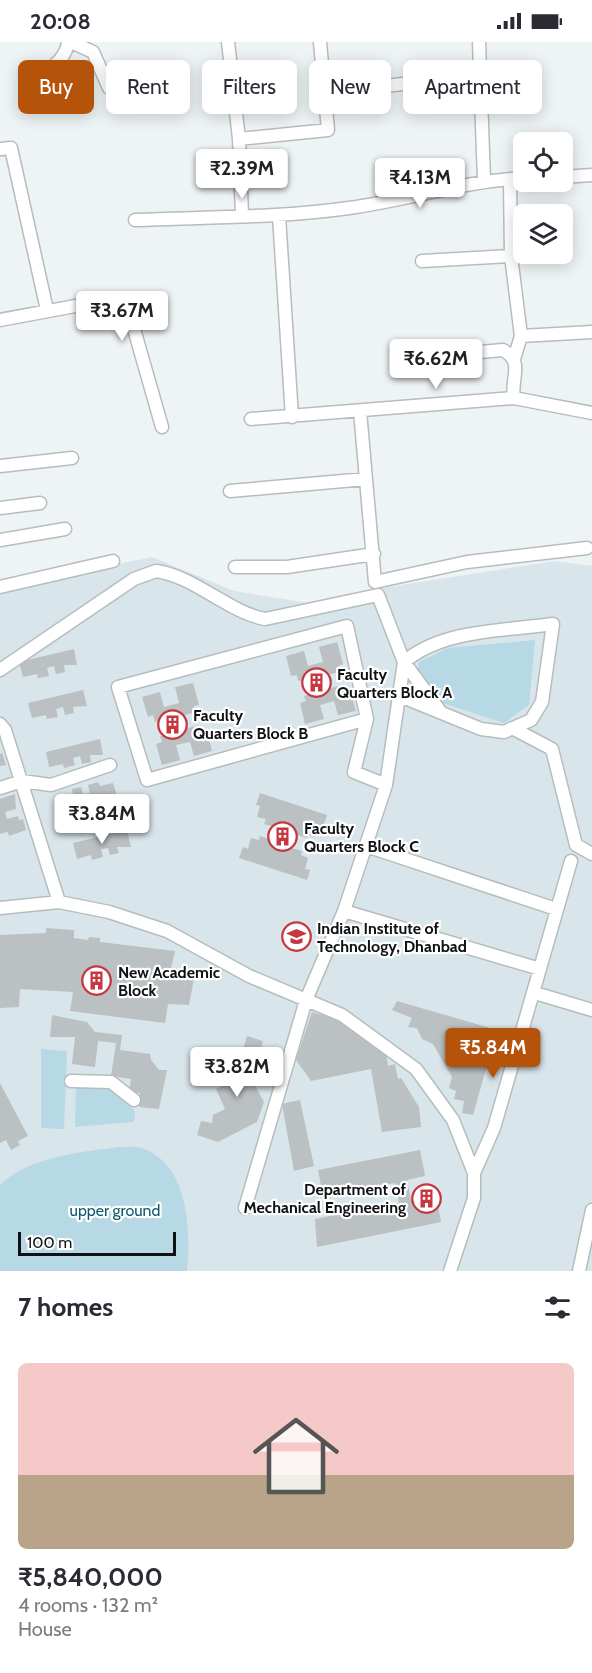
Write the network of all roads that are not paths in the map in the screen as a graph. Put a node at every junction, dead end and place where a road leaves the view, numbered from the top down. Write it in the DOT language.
graph roads {
  1 [pos="69,42"];
  2 [pos="228,42"];
  3 [pos="320,42"];
  4 [pos="479,42"];
  5 [pos="60,60"];
  6 [pos="322,60"];
  7 [pos="480,60"];
  8 [pos="106,81"];
  9 [pos="327,114"];
  10 [pos="481,114"];
  11 [pos="239,140"];
  12 [pos="0,149"];
  13 [pos="592,175"];
  14 [pos="573,176"];
  15 [pos="510,179"];
  16 [pos="513,179"];
  17 [pos="484,180"];
  18 [pos="242,215"];
  19 [pos="279,216"];
  20 [pos="135,220"];
  21 [pos="511,256"];
  22 [pos="422,261"];
  23 [pos="47,310"];
  24 [pos="0,320"];
  25 [pos="592,332"];
  26 [pos="521,336"];
  27 [pos="401,359"];
  28 [pos="514,359"];
  29 [pos="514,398"];
  30 [pos="360,411"];
  31 [pos="592,413"];
  32 [pos="292,417"];
  33 [pos="251,419"];
  34 [pos="162,427"];
  35 [pos="72,458"];
  36 [pos="0,466"];
  37 [pos="366,479"];
  38 [pos="230,490"];
  39 [pos="40,503"];
  40 [pos="0,505"];
  41 [pos="65,529"];
  42 [pos="0,540"];
  43 [pos="587,548"];
  44 [pos="374,554"];
  45 [pos="113,561"];
  46 [pos="235,567"];
  47 [pos="0,587"];
  48 [pos="404,662"];
  49 [pos="0,670"];
  50 [pos="400,696"];
  51 [pos="441,712"];
  52 [pos="367,718"];
  53 [pos="0,724"];
  54 [pos="512,728"];
  55 [pos="110,765"];
  56 [pos="22,781"];
  57 [pos="386,785"];
  58 [pos="0,788"];
  59 [pos="366,846"];
  60 [pos="592,854"];
  61 [pos="571,861"];
  62 [pos="60,902"];
  63 [pos="0,908"];
  64 [pos="556,909"];
  65 [pos="344,911"];
  66 [pos="540,969"];
  67 [pos="535,993"];
  68 [pos="306,1000"];
  69 [pos="592,1010"];
  70 [pos="70,1081"];
  71 [pos="134,1100"];
  72 [pos="474,1173"];
  73 [pos="245,1208"];
  74 [pos="592,1210"];
  75 [pos="450,1271"];
  76 [pos="579,1271"];
  1 -- 5 [label="street"];
  1 -- 8 [label="street"];
  2 -- 11 [label="street"];
  3 -- 6 [label="street"];
  4 -- 7 [label="street"];
  9 -- 11 [label="street"];
  10 -- 17 [label="street"];
  11 -- 18 [label="street"];
  12 -- 23 [label="street"];
  13 -- 14 [label="street"];
  15 -- 16 [label="street"];
  15 -- 17 [label="street"];
  15 -- 21 [label="street"];
  17 -- 19 [label="street"];
  18 -- 19 [label="street"];
  18 -- 20 [label="street"];
  19 -- 32 [label="street"];
  21 -- 22 [label="street"];
  21 -- 26 [label="street"];
  23 -- 24 [label="street"];
  23 -- 34 [label="street"];
  25 -- 26 [label="street"];
  26 -- 28 [label="street"];
  27 -- 28 [label="street"];
  28 -- 29 [label="street"];
  29 -- 30 [label="street"];
  29 -- 31 [label="street"];
  30 -- 32 [label="street"];
  30 -- 37 [label="street"];
  32 -- 33 [label="street"];
  35 -- 36 [label="street"];
  37 -- 38 [label="street"];
  37 -- 44 [label="street"];
  39 -- 40 [label="street"];
  41 -- 42 [label="street"];
  43 -- 44 [label="street"];
  44 -- 46 [label="street"];
  45 -- 47 [label="street"];
  48 -- 49 [label="street"];
  48 -- 50 [label="street"];
  48 -- 51 [label="street"];
  48 -- 54 [label="street"];
  50 -- 51 [label="street"];
  50 -- 57 [label="street"];
  51 -- 54 [label="street"];
  52 -- 52 [label="street"];
  52 -- 57 [label="street"];
  53 -- 56 [label="street"];
  54 -- 60 [label="street"];
  55 -- 56 [label="street"];
  56 -- 58 [label="street"];
  56 -- 62 [label="street"];
  57 -- 59 [label="street"];
  59 -- 64 [label="street"];
  59 -- 65 [label="street"];
  61 -- 64 [label="street"];
  62 -- 63 [label="street"];
  62 -- 68 [label="street"];
  64 -- 66 [label="street"];
  65 -- 66 [label="street"];
  65 -- 68 [label="street"];
  66 -- 67 [label="street"];
  67 -- 69 [label="street"];
  67 -- 72 [label="street"];
  68 -- 72 [label="street"];
  68 -- 73 [label="street"];
  70 -- 71 [label="street"];
  72 -- 75 [label="street"];
  74 -- 76 [label="street"];
}
